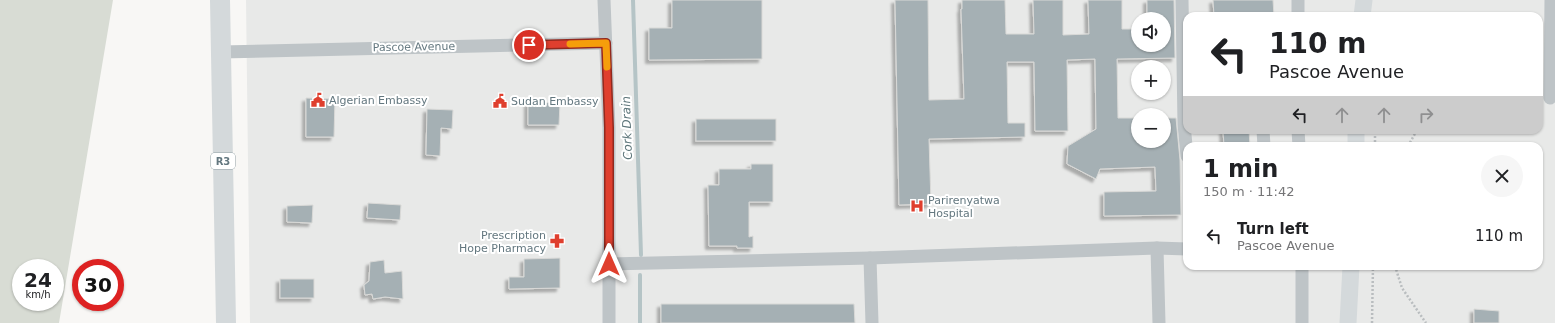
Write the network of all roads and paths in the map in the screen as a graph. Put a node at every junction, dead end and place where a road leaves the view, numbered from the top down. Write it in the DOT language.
graph roads {
  1 [pos="220,0"];
  2 [pos="604,0"];
  3 [pos="1182,0"];
  4 [pos="1298,0"];
  5 [pos="1353,0"];
  6 [pos="1364,0"];
  7 [pos="1551,0"];
  8 [pos="1298,12"];
  9 [pos="1354,12"];
  10 [pos="1362,12"];
  11 [pos="606,43"];
  12 [pos="221,52"];
  13 [pos="1183,62"];
  14 [pos="1548,98"];
  15 [pos="1157,248"];
  16 [pos="1183,249"];
  17 [pos="870,258"];
  18 [pos="609,264"];
  19 [pos="1302,270"];
  20 [pos="1351,270"];
  21 [pos="1373,270"];
  22 [pos="1396,270"];
  23 [pos="226,323"];
  24 [pos="609,323"];
  25 [pos="872,323"];
  26 [pos="1159,323"];
  27 [pos="1302,323"];
  28 [pos="1348,323"];
  29 [pos="1372,323"];
  30 [pos="1426,323"];
  1 -- 12 [label="highway, R3"];
  2 -- 11 [label="street"];
  3 -- 13 [label="street"];
  4 -- 8 [label="street"];
  5 -- 9 [label="main road"];
  6 -- 10 [label="main road"];
  7 -- 14 [label="street"];
  11 -- 12 [label="street, Pascoe Avenue"];
  11 -- 18 [label="street"];
  12 -- 23 [label="highway, R3"];
  15 -- 16 [label="street"];
  15 -- 17 [label="street"];
  15 -- 26 [label="street"];
  17 -- 18 [label="street"];
  17 -- 25 [label="street"];
  18 -- 24 [label="street"];
  19 -- 27 [label="street"];
  20 -- 28 [label="main road"];
  21 -- 29 [label="path"];
  22 -- 30 [label="path"];
}
